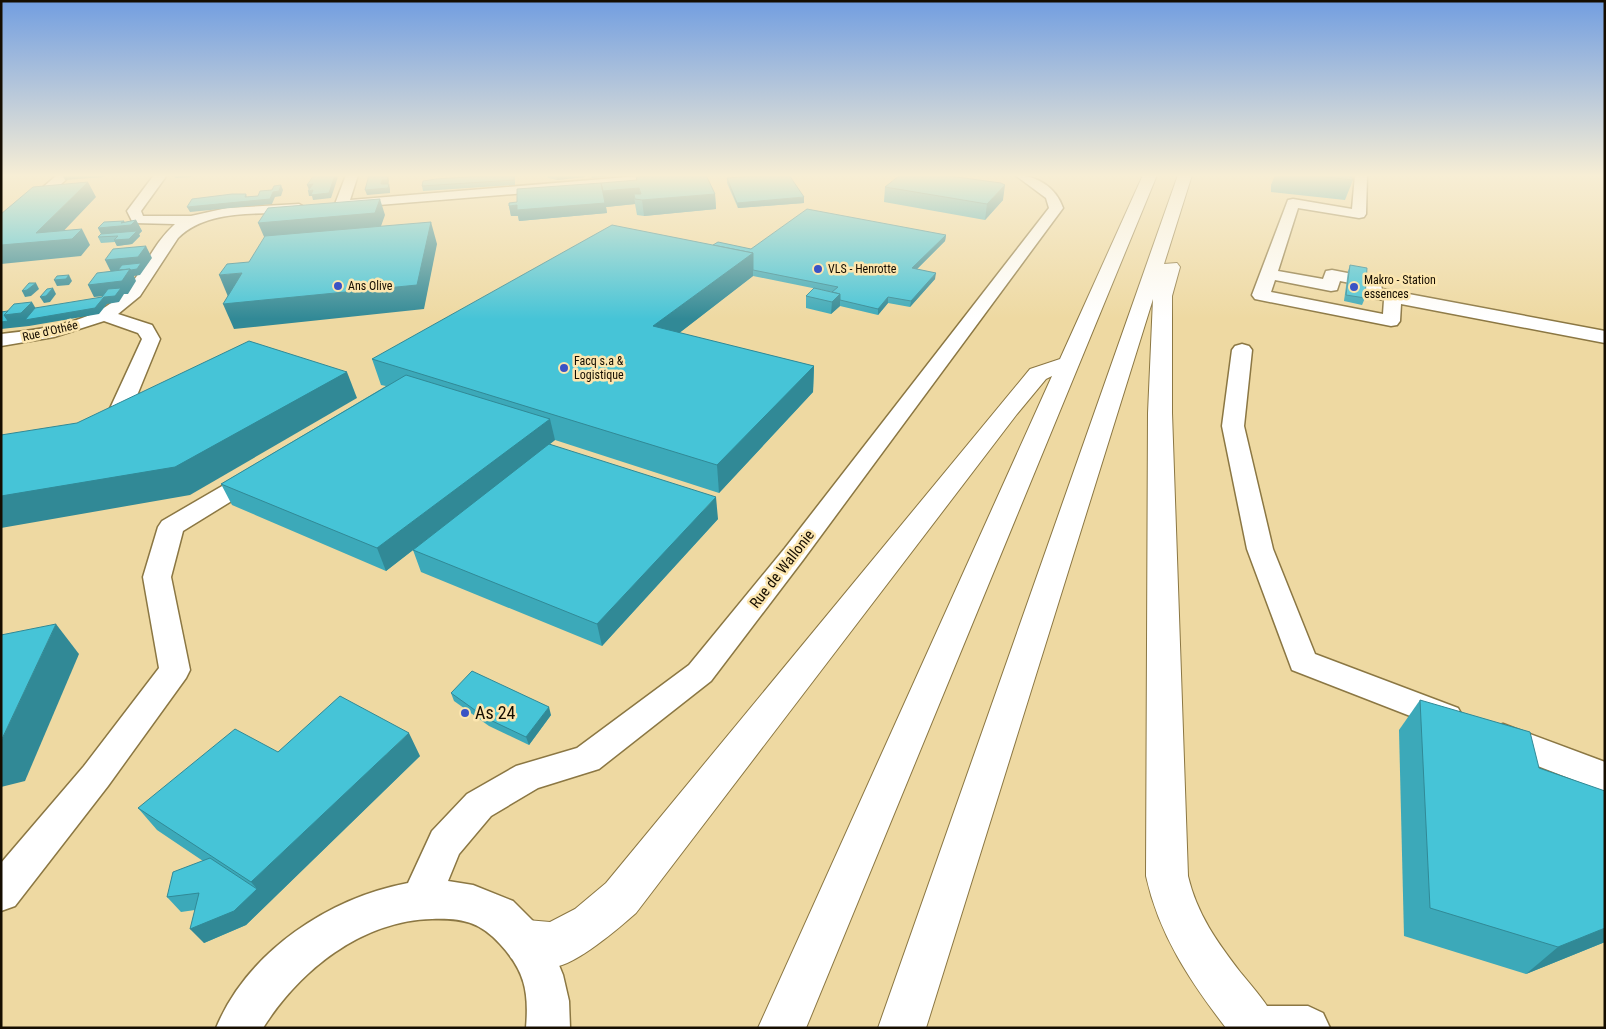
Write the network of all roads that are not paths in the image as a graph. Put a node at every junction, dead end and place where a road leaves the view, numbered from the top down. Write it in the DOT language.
graph roads {
  1 [pos="11,223"];
  2 [pos="187,223"];
  3 [pos="1045,223"];
  4 [pos="1129,223"];
  5 [pos="1169,223"];
  6 [pos="1181,223"];
  7 [pos="1286,223"];
  8 [pos="1,232"];
  9 [pos="1269,274"];
  10 [pos="1393,297"];
  11 [pos="102,314"];
  12 [pos="1605,337"];
  13 [pos="1,340"];
  14 [pos="1242,350"];
  15 [pos="1069,363"];
  16 [pos="118,415"];
  17 [pos="280,462"];
  18 [pos="1605,777"];
  19 [pos="1,893"];
  20 [pos="422,899"];
  21 [pos="527,942"];
  22 [pos="554,1023"];
  23 [pos="1251,1027"];
  24 [pos="238,1028"];
  25 [pos="782,1028"];
  26 [pos="902,1028"];
  27 [pos="1308,1028"];
  1 -- 8 [label="street"];
  2 -- 11 [label="street, Rue d'Othée"];
  3 -- 20 [label="street, Rue de Wallonie"];
  4 -- 15 [label="highway"];
  5 -- 26 [label="highway"];
  6 -- 23 [label="highway"];
  7 -- 9 [label="street"];
  9 -- 10 [label="street"];
  9 -- 10 [label="street"];
  10 -- 12 [label="street"];
  11 -- 13 [label="street, Rue d'Othée"];
  11 -- 16 [label="street"];
  14 -- 18 [label="street"];
  15 -- 21 [label="highway"];
  15 -- 25 [label="highway"];
  17 -- 19 [label="street"];
  20 -- 21 [label="street"];
  20 -- 24 [label="street"];
  21 -- 22 [label="street"];
  23 -- 27 [label="street"];
}
